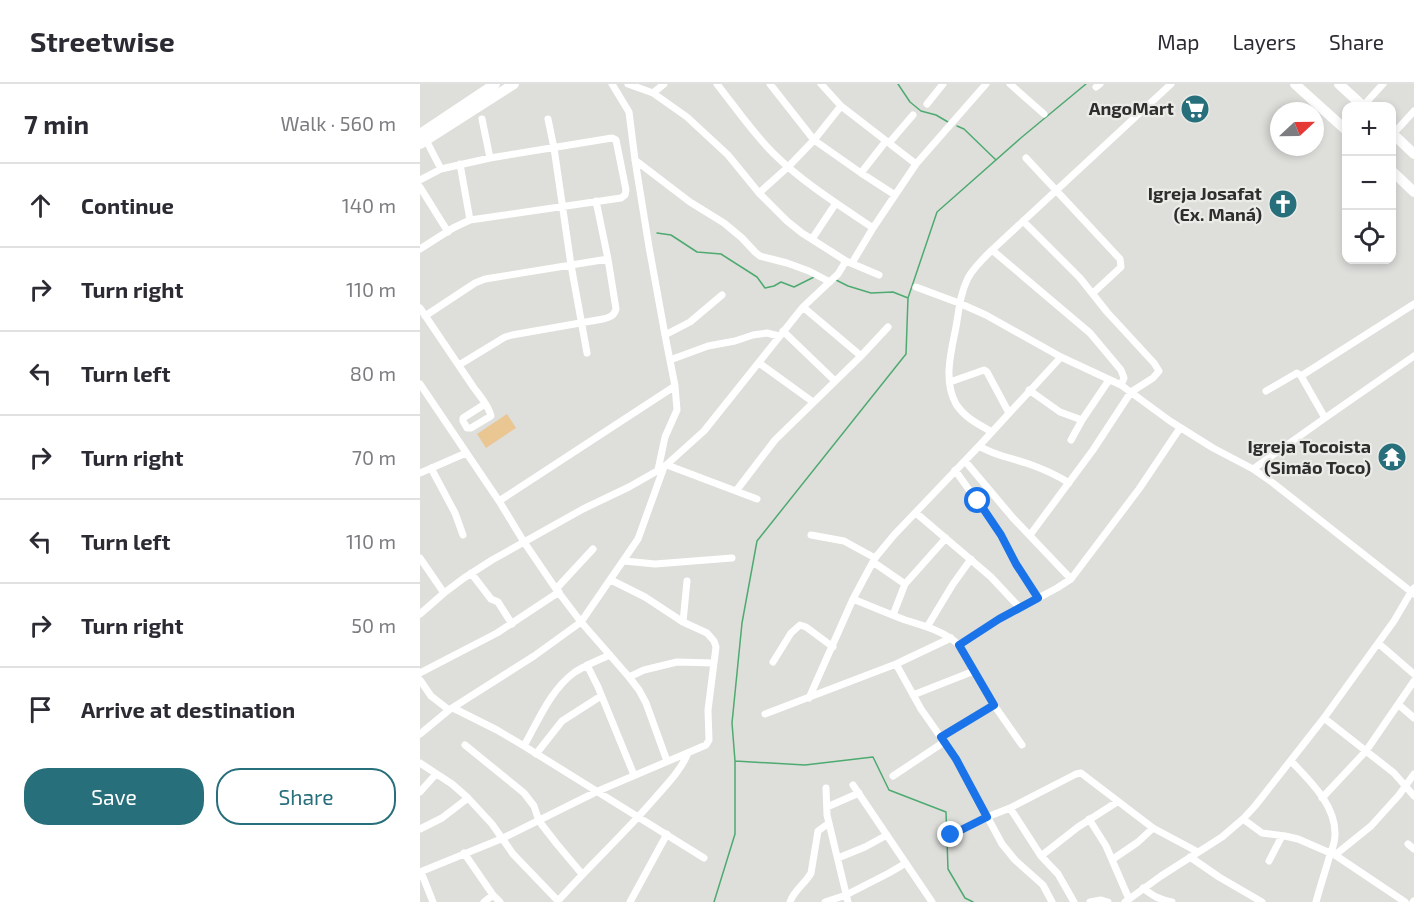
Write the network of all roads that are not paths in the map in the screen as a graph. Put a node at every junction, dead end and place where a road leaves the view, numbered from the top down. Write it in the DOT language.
graph roads {
  1 [pos="495,84"];
  2 [pos="514,84"];
  3 [pos="612,84"];
  4 [pos="628,84"];
  5 [pos="664,84"];
  6 [pos="717,84"];
  7 [pos="770,84"];
  8 [pos="821,84"];
  9 [pos="943,84"];
  10 [pos="1010,84"];
  11 [pos="1171,84"];
  12 [pos="1295,84"];
  13 [pos="1339,84"];
  14 [pos="1383,84"];
  15 [pos="984,85"];
  16 [pos="653,93"];
  17 [pos="1359,102"];
  18 [pos="1367,102"];
  19 [pos="927,104"];
  20 [pos="841,106"];
  21 [pos="1414,111"];
  22 [pos="1044,114"];
  23 [pos="913,116"];
  24 [pos="482,119"];
  25 [pos="548,119"];
  26 [pos="1342,126"];
  27 [pos="1396,130"];
  28 [pos="421,136"];
  29 [pos="1396,138"];
  30 [pos="814,140"];
  31 [pos="888,142"];
  32 [pos="554,148"];
  33 [pos="1414,154"];
  34 [pos="490,158"];
  35 [pos="1026,158"];
  36 [pos="635,160"];
  37 [pos="460,164"];
  38 [pos="916,164"];
  39 [pos="788,167"];
  40 [pos="441,169"];
  41 [pos="861,173"];
  42 [pos="1396,175"];
  43 [pos="420,180"];
  44 [pos="420,187"];
  45 [pos="1056,190"];
  46 [pos="1414,192"];
  47 [pos="759,193"];
  48 [pos="895,195"];
  49 [pos="596,201"];
  50 [pos="836,203"];
  51 [pos="562,206"];
  52 [pos="470,220"];
  53 [pos="1023,221"];
  54 [pos="873,228"];
  55 [pos="448,232"];
  56 [pos="812,239"];
  57 [pos="420,249"];
  58 [pos="992,250"];
  59 [pos="608,259"];
  60 [pos="849,262"];
  61 [pos="571,265"];
  62 [pos="879,275"];
  63 [pos="830,282"];
  64 [pos="916,287"];
  65 [pos="1093,293"];
  66 [pos="722,295"];
  67 [pos="959,303"];
  68 [pos="1414,304"];
  69 [pos="803,307"];
  70 [pos="420,308"];
  71 [pos="425,316"];
  72 [pos="582,322"];
  73 [pos="888,327"];
  74 [pos="781,333"];
  75 [pos="665,335"];
  76 [pos="587,353"];
  77 [pos="861,356"];
  78 [pos="1414,356"];
  79 [pos="1061,357"];
  80 [pos="670,360"];
  81 [pos="759,363"];
  82 [pos="459,365"];
  83 [pos="1301,376"];
  84 [pos="1109,380"];
  85 [pos="835,381"];
  86 [pos="950,382"];
  87 [pos="420,384"];
  88 [pos="1121,385"];
  89 [pos="675,386"];
  90 [pos="1029,390"];
  91 [pos="1266,391"];
  92 [pos="1131,392"];
  93 [pos="813,402"];
  94 [pos="485,404"];
  95 [pos="1010,413"];
  96 [pos="1325,418"];
  97 [pos="1082,420"];
  98 [pos="1180,428"];
  99 [pos="992,432"];
  100 [pos="1071,440"];
  101 [pos="979,446"];
  102 [pos="466,453"];
  103 [pos="965,461"];
  104 [pos="663,467"];
  105 [pos="431,468"];
  106 [pos="956,470"];
  107 [pos="1253,470"];
  108 [pos="420,473"];
  109 [pos="1069,483"];
  110 [pos="736,491"];
  111 [pos="757,500"];
  112 [pos="499,501"];
  113 [pos="916,513"];
  114 [pos="464,534"];
  115 [pos="811,535"];
  116 [pos="1030,535"];
  117 [pos="946,538"];
  118 [pos="524,542"];
  119 [pos="593,549"];
  120 [pos="420,558"];
  121 [pos="732,558"];
  122 [pos="971,559"];
  123 [pos="874,560"];
  124 [pos="624,561"];
  125 [pos="471,573"];
  126 [pos="1071,579"];
  127 [pos="611,580"];
  128 [pos="687,581"];
  129 [pos="905,584"];
  130 [pos="558,590"];
  131 [pos="1413,591"];
  132 [pos="444,593"];
  133 [pos="1038,598"];
  134 [pos="853,599"];
  135 [pos="1020,608"];
  136 [pos="420,614"];
  137 [pos="893,615"];
  138 [pos="580,622"];
  139 [pos="683,622"];
  140 [pos="512,624"];
  141 [pos="927,627"];
  142 [pos="951,638"];
  143 [pos="1378,643"];
  144 [pos="959,645"];
  145 [pos="832,647"];
  146 [pos="610,655"];
  147 [pos="773,662"];
  148 [pos="714,663"];
  149 [pos="896,664"];
  150 [pos="587,665"];
  151 [pos="974,671"];
  152 [pos="420,674"];
  153 [pos="1414,674"];
  154 [pos="629,676"];
  155 [pos="420,680"];
  156 [pos="1414,681"];
  157 [pos="913,695"];
  158 [pos="602,696"];
  159 [pos="809,698"];
  160 [pos="994,705"];
  161 [pos="1399,705"];
  162 [pos="451,709"];
  163 [pos="765,714"];
  164 [pos="1324,718"];
  165 [pos="1414,718"];
  166 [pos="420,734"];
  167 [pos="943,740"];
  168 [pos="1022,745"];
  169 [pos="465,746"];
  170 [pos="524,746"];
  171 [pos="1366,751"];
  172 [pos="687,753"];
  173 [pos="536,754"];
  174 [pos="667,761"];
  175 [pos="1291,761"];
  176 [pos="420,763"];
  177 [pos="436,774"];
  178 [pos="1414,774"];
  179 [pos="634,775"];
  180 [pos="893,776"];
  181 [pos="853,785"];
  182 [pos="1406,785"];
  183 [pos="826,788"];
  184 [pos="598,791"];
  185 [pos="420,792"];
  186 [pos="859,793"];
  187 [pos="1414,796"];
  188 [pos="468,798"];
  189 [pos="1322,798"];
  190 [pos="1117,802"];
  191 [pos="827,807"];
  192 [pos="1010,808"];
  193 [pos="987,817"];
  194 [pos="638,818"];
  195 [pos="1089,819"];
  196 [pos="1243,819"];
  197 [pos="539,821"];
  198 [pos="829,823"];
  199 [pos="1152,828"];
  200 [pos="420,829"];
  201 [pos="667,834"];
  202 [pos="887,835"];
  203 [pos="951,835"];
  204 [pos="1282,836"];
  205 [pos="501,839"];
  206 [pos="1198,852"];
  207 [pos="464,853"];
  208 [pos="1333,854"];
  209 [pos="1041,856"];
  210 [pos="1190,857"];
  211 [pos="704,858"];
  212 [pos="838,858"];
  213 [pos="1113,859"];
  214 [pos="1269,861"];
  215 [pos="906,863"];
  216 [pos="420,872"];
  217 [pos="582,874"];
  218 [pos="1143,888"];
  219 [pos="493,895"];
  220 [pos="847,898"];
  221 [pos="1127,901"];
  222 [pos="433,902"];
  223 [pos="484,902"];
  224 [pos="500,902"];
  225 [pos="558,902"];
  226 [pos="630,902"];
  227 [pos="790,902"];
  228 [pos="825,902"];
  229 [pos="932,902"];
  230 [pos="1052,902"];
  231 [pos="1074,902"];
  232 [pos="1090,902"];
  233 [pos="1108,902"];
  234 [pos="1172,902"];
  235 [pos="1262,902"];
  236 [pos="1316,902"];
  237 [pos="1405,902"];
  1 -- 28 [label="highway"];
  2 -- 28 [label="highway"];
  3 -- 36 [label="street"];
  4 -- 16 [label="street"];
  5 -- 16 [label="street"];
  6 -- 39 [label="street"];
  7 -- 30 [label="street"];
  8 -- 20 [label="street"];
  9 -- 19 [label="street"];
  10 -- 22 [label="street"];
  11 -- 45 [label="street"];
  12 -- 26 [label="highway"];
  13 -- 17 [label="highway"];
  14 -- 18 [label="street"];
  15 -- 38 [label="street"];
  16 -- 47 [label="street"];
  20 -- 30 [label="street"];
  20 -- 31 [label="street"];
  21 -- 27 [label="street"];
  23 -- 31 [label="street"];
  24 -- 34 [label="street"];
  25 -- 32 [label="street"];
  28 -- 40 [label="street"];
  29 -- 33 [label="highway"];
  30 -- 39 [label="street"];
  30 -- 41 [label="street"];
  31 -- 38 [label="street"];
  31 -- 41 [label="street"];
  32 -- 34 [label="street"];
  32 -- 49 [label="street"];
  32 -- 51 [label="street"];
  34 -- 37 [label="street"];
  35 -- 45 [label="street"];
  36 -- 63 [label="street"];
  36 -- 75 [label="street"];
  37 -- 40 [label="street"];
  37 -- 52 [label="street"];
  38 -- 48 [label="street"];
  39 -- 47 [label="street"];
  39 -- 50 [label="street"];
  40 -- 43 [label="street"];
  41 -- 48 [label="street"];
  42 -- 46 [label="highway"];
  44 -- 55 [label="street"];
  45 -- 53 [label="street"];
  45 -- 65 [label="street"];
  47 -- 56 [label="street"];
  48 -- 54 [label="street"];
  49 -- 51 [label="street"];
  49 -- 59 [label="street"];
  50 -- 54 [label="street"];
  50 -- 56 [label="street"];
  51 -- 52 [label="street"];
  51 -- 61 [label="street"];
  52 -- 55 [label="street"];
  53 -- 58 [label="street"];
  53 -- 65 [label="street"];
  54 -- 60 [label="street"];
  55 -- 57 [label="street"];
  56 -- 60 [label="street"];
  58 -- 67 [label="street"];
  58 -- 88 [label="street"];
  59 -- 61 [label="street"];
  59 -- 72 [label="street"];
  60 -- 62 [label="street"];
  60 -- 63 [label="street"];
  61 -- 71 [label="street"];
  61 -- 72 [label="street"];
  63 -- 69 [label="street"];
  64 -- 67 [label="street"];
  65 -- 92 [label="street"];
  66 -- 75 [label="street"];
  67 -- 79 [label="street"];
  67 -- 86 [label="street"];
  68 -- 83 [label="street"];
  69 -- 74 [label="street"];
  69 -- 77 [label="street"];
  70 -- 71 [label="street"];
  71 -- 82 [label="street"];
  72 -- 76 [label="street"];
  72 -- 82 [label="street"];
  73 -- 77 [label="street"];
  74 -- 80 [label="street"];
  74 -- 81 [label="street"];
  74 -- 85 [label="street"];
  75 -- 80 [label="street"];
  77 -- 85 [label="street"];
  78 -- 96 [label="street"];
  79 -- 84 [label="street"];
  79 -- 90 [label="street"];
  80 -- 89 [label="street"];
  81 -- 93 [label="street"];
  81 -- 104 [label="street"];
  82 -- 94 [label="street"];
  83 -- 91 [label="street"];
  83 -- 96 [label="street"];
  84 -- 88 [label="street"];
  84 -- 97 [label="street"];
  85 -- 93 [label="street"];
  86 -- 95 [label="street"];
  86 -- 99 [label="street"];
  87 -- 102 [label="street"];
  88 -- 92 [label="street"];
  89 -- 104 [label="street"];
  89 -- 112 [label="street"];
  90 -- 95 [label="street"];
  90 -- 97 [label="street"];
  92 -- 98 [label="street"];
  92 -- 109 [label="street"];
  93 -- 110 [label="street"];
  95 -- 99 [label="street"];
  96 -- 107 [label="street"];
  97 -- 100 [label="street"];
  98 -- 107 [label="street"];
  98 -- 126 [label="street"];
  99 -- 101 [label="street"];
  101 -- 103 [label="street"];
  101 -- 109 [label="street"];
  102 -- 105 [label="street"];
  102 -- 112 [label="street"];
  103 -- 106 [label="street"];
  103 -- 116 [label="street"];
  104 -- 110 [label="street"];
  104 -- 118 [label="street"];
  104 -- 124 [label="street"];
  105 -- 108 [label="street"];
  105 -- 114 [label="street"];
  106 -- 113 [label="street"];
  106 -- 133 [label="street"];
  107 -- 131 [label="street"];
  109 -- 116 [label="street"];
  110 -- 111 [label="street"];
  112 -- 118 [label="street"];
  113 -- 117 [label="street"];
  113 -- 123 [label="street"];
  115 -- 123 [label="street"];
  116 -- 126 [label="street"];
  117 -- 122 [label="street"];
  117 -- 129 [label="street"];
  118 -- 125 [label="street"];
  118 -- 130 [label="street"];
  119 -- 130 [label="street"];
  120 -- 132 [label="street"];
  121 -- 124 [label="street"];
  122 -- 135 [label="street"];
  122 -- 141 [label="street"];
  123 -- 129 [label="street"];
  123 -- 134 [label="street"];
  124 -- 127 [label="street"];
  125 -- 132 [label="street"];
  125 -- 140 [label="street"];
  126 -- 133 [label="street"];
  127 -- 138 [label="street"];
  127 -- 139 [label="street"];
  128 -- 139 [label="street"];
  129 -- 137 [label="street"];
  130 -- 138 [label="street"];
  130 -- 140 [label="street"];
  131 -- 143 [label="street"];
  132 -- 136 [label="street"];
  133 -- 135 [label="street"];
  134 -- 137 [label="street"];
  134 -- 145 [label="street"];
  135 -- 144 [label="street"];
  137 -- 141 [label="street"];
  138 -- 146 [label="street"];
  138 -- 162 [label="street"];
  139 -- 148 [label="street"];
  140 -- 152 [label="street"];
  141 -- 142 [label="street"];
  142 -- 144 [label="street"];
  142 -- 149 [label="street"];
  143 -- 153 [label="street"];
  143 -- 164 [label="street"];
  144 -- 151 [label="street"];
  145 -- 147 [label="street"];
  145 -- 159 [label="street"];
  146 -- 150 [label="street"];
  146 -- 154 [label="street"];
  148 -- 154 [label="street"];
  148 -- 172 [label="street"];
  149 -- 157 [label="street"];
  149 -- 159 [label="street"];
  150 -- 158 [label="street"];
  150 -- 170 [label="street"];
  151 -- 157 [label="street"];
  151 -- 160 [label="street"];
  154 -- 174 [label="street"];
  155 -- 162 [label="street"];
  156 -- 161 [label="street"];
  157 -- 167 [label="street"];
  158 -- 173 [label="street"];
  158 -- 179 [label="street"];
  159 -- 163 [label="street"];
  160 -- 167 [label="street"];
  160 -- 168 [label="street"];
  161 -- 165 [label="street"];
  161 -- 171 [label="street"];
  162 -- 166 [label="street"];
  162 -- 170 [label="street"];
  164 -- 171 [label="street"];
  164 -- 175 [label="street"];
  167 -- 180 [label="street"];
  167 -- 193 [label="street"];
  169 -- 197 [label="street"];
  170 -- 173 [label="street"];
  171 -- 182 [label="street"];
  171 -- 189 [label="street"];
  172 -- 174 [label="street"];
  172 -- 194 [label="street"];
  173 -- 184 [label="street"];
  174 -- 179 [label="street"];
  175 -- 189 [label="street"];
  175 -- 196 [label="street"];
  176 -- 177 [label="street"];
  177 -- 185 [label="street"];
  177 -- 188 [label="street"];
  178 -- 182 [label="street"];
  179 -- 184 [label="street"];
  181 -- 186 [label="street"];
  182 -- 187 [label="street"];
  182 -- 208 [label="street"];
  183 -- 191 [label="street"];
  184 -- 194 [label="street"];
  184 -- 197 [label="street"];
  186 -- 191 [label="street"];
  186 -- 202 [label="street"];
  188 -- 200 [label="street"];
  188 -- 205 [label="street"];
  189 -- 208 [label="street"];
  190 -- 192 [label="street"];
  190 -- 195 [label="street"];
  190 -- 199 [label="street"];
  191 -- 198 [label="street"];
  192 -- 193 [label="street"];
  192 -- 209 [label="street"];
  193 -- 203 [label="street"];
  193 -- 230 [label="street"];
  194 -- 201 [label="street"];
  194 -- 217 [label="street"];
  195 -- 209 [label="street"];
  195 -- 213 [label="street"];
  196 -- 204 [label="street"];
  196 -- 206 [label="street"];
  197 -- 205 [label="street"];
  197 -- 217 [label="street"];
  198 -- 212 [label="street"];
  198 -- 227 [label="street"];
  199 -- 206 [label="street"];
  199 -- 213 [label="street"];
  201 -- 211 [label="street"];
  201 -- 226 [label="street"];
  202 -- 212 [label="street"];
  202 -- 215 [label="street"];
  204 -- 208 [label="street"];
  204 -- 214 [label="street"];
  205 -- 207 [label="street"];
  205 -- 225 [label="street"];
  206 -- 210 [label="street"];
  207 -- 216 [label="street"];
  207 -- 219 [label="street"];
  208 -- 236 [label="street"];
  208 -- 237 [label="street"];
  209 -- 231 [label="street"];
  210 -- 218 [label="street"];
  210 -- 235 [label="street"];
  212 -- 220 [label="street"];
  213 -- 221 [label="street"];
  215 -- 220 [label="street"];
  215 -- 229 [label="street"];
  216 -- 222 [label="street"];
  217 -- 225 [label="street"];
  218 -- 221 [label="street"];
  218 -- 234 [label="street"];
  219 -- 223 [label="street"];
  219 -- 224 [label="street"];
  220 -- 228 [label="street"];
  232 -- 233 [label="street"];
}
